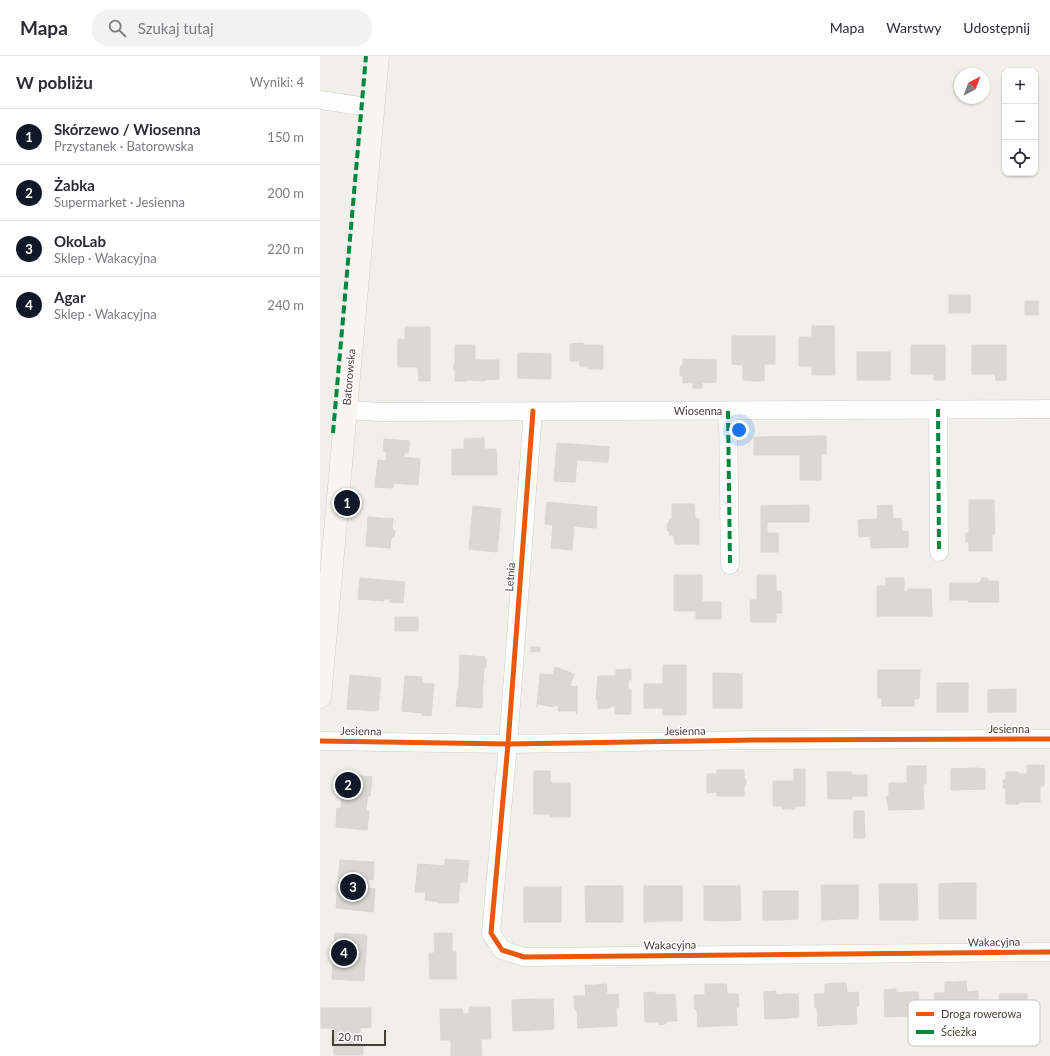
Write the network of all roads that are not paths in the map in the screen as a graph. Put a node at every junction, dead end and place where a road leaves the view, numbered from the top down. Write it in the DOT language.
graph roads {
  1 [pos="378,56"];
  2 [pos="320,100"];
  3 [pos="373,108"];
  4 [pos="938,409"];
  5 [pos="1050,409"];
  6 [pos="346,410"];
  7 [pos="532,411"];
  8 [pos="728,411"];
  9 [pos="938,552"];
  10 [pos="730,564"];
  11 [pos="322,656"];
  12 [pos="320,697"];
  13 [pos="1050,738"];
  14 [pos="320,741"];
  15 [pos="508,744"];
  16 [pos="1050,952"];
  1 -- 3 [label="street, Batorowska"];
  2 -- 3 [label="street"];
  3 -- 6 [label="street, Batorowska"];
  4 -- 5 [label="street, Wiosenna"];
  4 -- 8 [label="street, Wiosenna"];
  4 -- 9 [label="street"];
  6 -- 7 [label="street, Wiosenna"];
  6 -- 11 [label="street, Batorowska"];
  7 -- 8 [label="street, Wiosenna"];
  7 -- 15 [label="street, Letnia"];
  8 -- 10 [label="street"];
  11 -- 12 [label="street, Batorowska"];
  13 -- 15 [label="street, Jesienna"];
  14 -- 15 [label="street, Jesienna"];
  15 -- 16 [label="street, Wakacyjna"];
}
